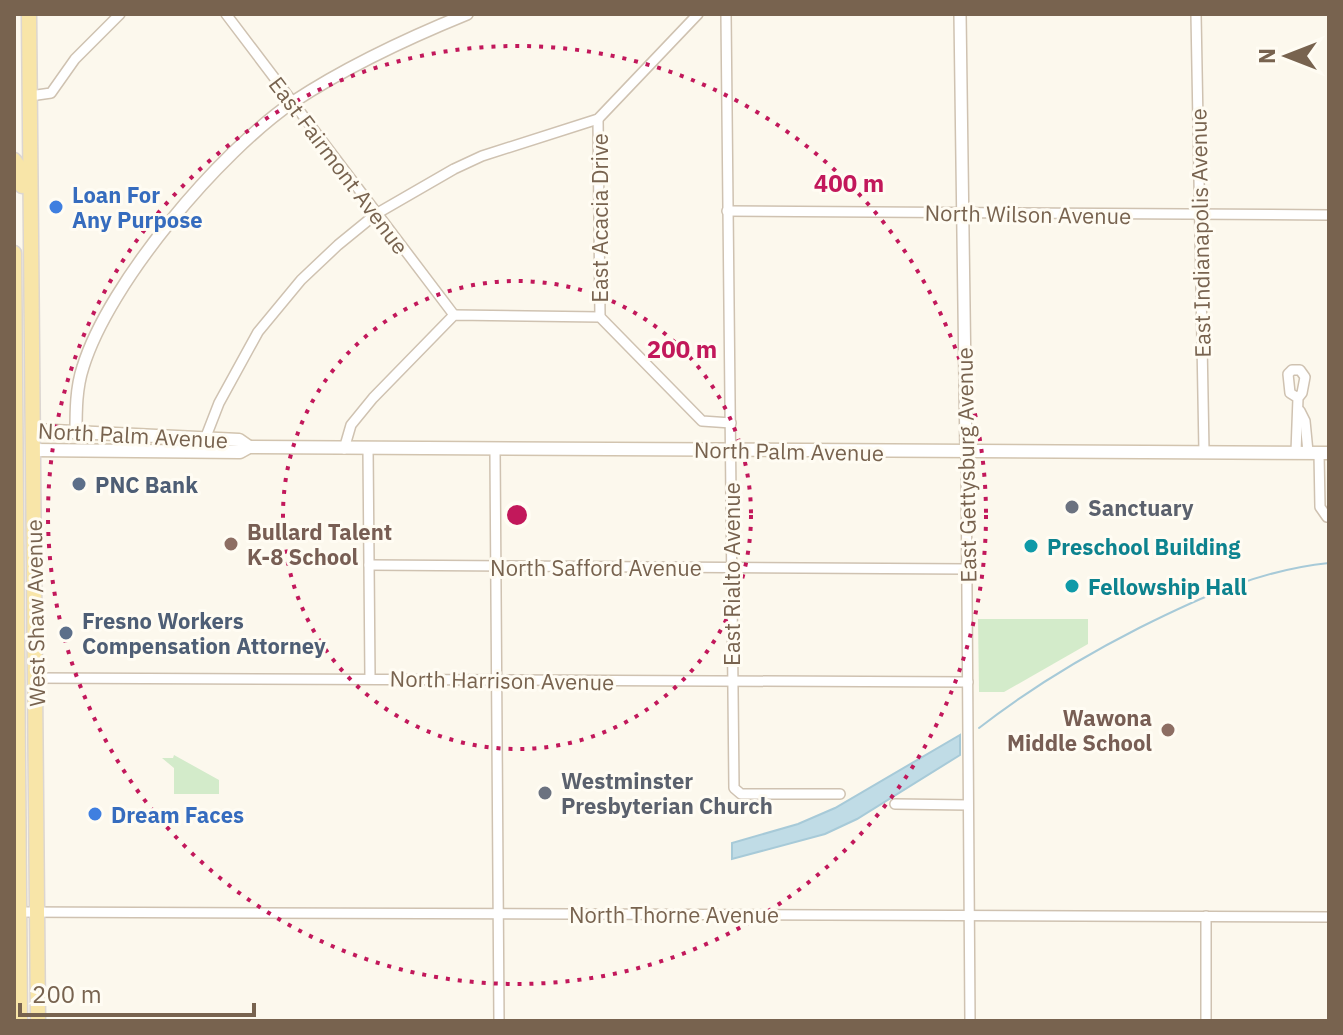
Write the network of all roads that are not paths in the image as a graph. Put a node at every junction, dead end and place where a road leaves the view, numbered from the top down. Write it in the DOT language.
graph roads {
  1 [pos="29,14"];
  2 [pos="120,14"];
  3 [pos="226,14"];
  4 [pos="467,14"];
  5 [pos="698,14"];
  6 [pos="726,14"];
  7 [pos="960,14"];
  8 [pos="1196,14"];
  9 [pos="30,96"];
  10 [pos="292,103"];
  11 [pos="598,119"];
  12 [pos="14,160"];
  13 [pos="727,211"];
  14 [pos="963,213"];
  15 [pos="376,214"];
  16 [pos="1329,215"];
  17 [pos="1201,216"];
  18 [pos="31,244"];
  19 [pos="14,253"];
  20 [pos="454,315"];
  21 [pos="600,317"];
  22 [pos="1298,403"];
  23 [pos="731,423"];
  24 [pos="33,430"];
  25 [pos="15,431"];
  26 [pos="76,433"];
  27 [pos="205,439"];
  28 [pos="249,447"];
  29 [pos="344,449"];
  30 [pos="368,449"];
  31 [pos="731,449"];
  32 [pos="15,450"];
  33 [pos="33,450"];
  34 [pos="495,450"];
  35 [pos="1204,451"];
  36 [pos="1313,452"];
  37 [pos="966,453"];
  38 [pos="1327,517"];
  39 [pos="369,565"];
  40 [pos="496,566"];
  41 [pos="731,568"];
  42 [pos="967,569"];
  43 [pos="17,633"];
  44 [pos="16,678"];
  45 [pos="35,678"];
  46 [pos="370,678"];
  47 [pos="497,680"];
  48 [pos="731,682"];
  49 [pos="968,682"];
  50 [pos="36,756"];
  51 [pos="840,794"];
  52 [pos="895,804"];
  53 [pos="968,805"];
  54 [pos="19,912"];
  55 [pos="37,912"];
  56 [pos="498,914"];
  57 [pos="969,916"];
  58 [pos="1206,916"];
  59 [pos="1329,917"];
  60 [pos="20,1021"];
  61 [pos="38,1021"];
  62 [pos="499,1021"];
  63 [pos="970,1021"];
  64 [pos="1206,1021"];
  1 -- 9 [label="main road, West Shaw Avenue"];
  2 -- 9 [label="street"];
  3 -- 10 [label="street, East Fairmont Avenue"];
  4 -- 10 [label="street"];
  5 -- 11 [label="street"];
  6 -- 13 [label="street, East Rialto Avenue"];
  7 -- 14 [label="street, East Gettysburg Avenue"];
  8 -- 17 [label="street, East Indianapolis Avenue"];
  9 -- 18 [label="main road, West Shaw Avenue"];
  10 -- 15 [label="street, East Fairmont Avenue"];
  10 -- 26 [label="street"];
  11 -- 15 [label="street"];
  11 -- 21 [label="street, East Acacia Drive"];
  12 -- 18 [label="main road"];
  13 -- 14 [label="street, North Wilson Avenue"];
  13 -- 23 [label="street, East Rialto Avenue"];
  14 -- 17 [label="street, North Wilson Avenue"];
  14 -- 37 [label="street, East Gettysburg Avenue"];
  15 -- 20 [label="street, East Fairmont Avenue"];
  15 -- 27 [label="street"];
  16 -- 17 [label="street, North Wilson Avenue"];
  17 -- 35 [label="street, East Indianapolis Avenue"];
  18 -- 24 [label="main road, West Shaw Avenue"];
  19 -- 25 [label="main road, West Shaw Avenue"];
  20 -- 21 [label="street"];
  20 -- 29 [label="street"];
  21 -- 23 [label="street"];
  22 -- 36 [label="street"];
  23 -- 31 [label="street, East Rialto Avenue"];
  24 -- 25 [label="main road, North Palm Avenue"];
  24 -- 26 [label="main road, North Palm Avenue"];
  24 -- 33 [label="main road, West Shaw Avenue"];
  25 -- 32 [label="main road, West Shaw Avenue"];
  26 -- 27 [label="main road, North Palm Avenue"];
  27 -- 28 [label="main road, North Palm Avenue"];
  28 -- 29 [label="main road, North Palm Avenue"];
  28 -- 33 [label="main road, North Palm Avenue"];
  29 -- 30 [label="main road, North Palm Avenue"];
  30 -- 34 [label="main road, North Palm Avenue"];
  30 -- 39 [label="street"];
  31 -- 34 [label="main road, North Palm Avenue"];
  31 -- 37 [label="main road, North Palm Avenue"];
  31 -- 41 [label="street, East Rialto Avenue"];
  32 -- 33 [label="main road, North Palm Avenue"];
  32 -- 43 [label="main road, West Shaw Avenue"];
  33 -- 45 [label="main road, West Shaw Avenue"];
  34 -- 40 [label="street"];
  35 -- 36 [label="main road, North Palm Avenue"];
  35 -- 37 [label="main road, North Palm Avenue"];
  36 -- 38 [label="street"];
  37 -- 42 [label="street, East Gettysburg Avenue"];
  39 -- 40 [label="street, North Safford Avenue"];
  39 -- 46 [label="street"];
  40 -- 41 [label="street, North Safford Avenue"];
  40 -- 47 [label="street"];
  41 -- 42 [label="street, North Safford Avenue"];
  41 -- 48 [label="street, East Rialto Avenue"];
  42 -- 49 [label="street, East Gettysburg Avenue"];
  43 -- 44 [label="main road, West Shaw Avenue"];
  43 -- 45 [label="main road"];
  44 -- 50 [label="main road"];
  44 -- 54 [label="main road, West Shaw Avenue"];
  45 -- 46 [label="street, North Harrison Avenue"];
  45 -- 50 [label="main road, West Shaw Avenue"];
  46 -- 47 [label="street, North Harrison Avenue"];
  47 -- 48 [label="street, North Harrison Avenue"];
  47 -- 56 [label="street"];
  48 -- 49 [label="street, North Harrison Avenue"];
  48 -- 51 [label="street, East Rialto Avenue"];
  49 -- 53 [label="street, East Gettysburg Avenue"];
  50 -- 55 [label="main road, West Shaw Avenue"];
  52 -- 53 [label="street"];
  53 -- 57 [label="street, East Gettysburg Avenue"];
  54 -- 55 [label="street, North Thorne Avenue"];
  54 -- 60 [label="main road, West Shaw Avenue"];
  55 -- 56 [label="street, North Thorne Avenue"];
  55 -- 61 [label="main road, West Shaw Avenue"];
  56 -- 57 [label="street, North Thorne Avenue"];
  56 -- 62 [label="street"];
  57 -- 58 [label="street, North Thorne Avenue"];
  57 -- 63 [label="street, East Gettysburg Avenue"];
  58 -- 59 [label="street, North Thorne Avenue"];
  58 -- 64 [label="street"];
}
